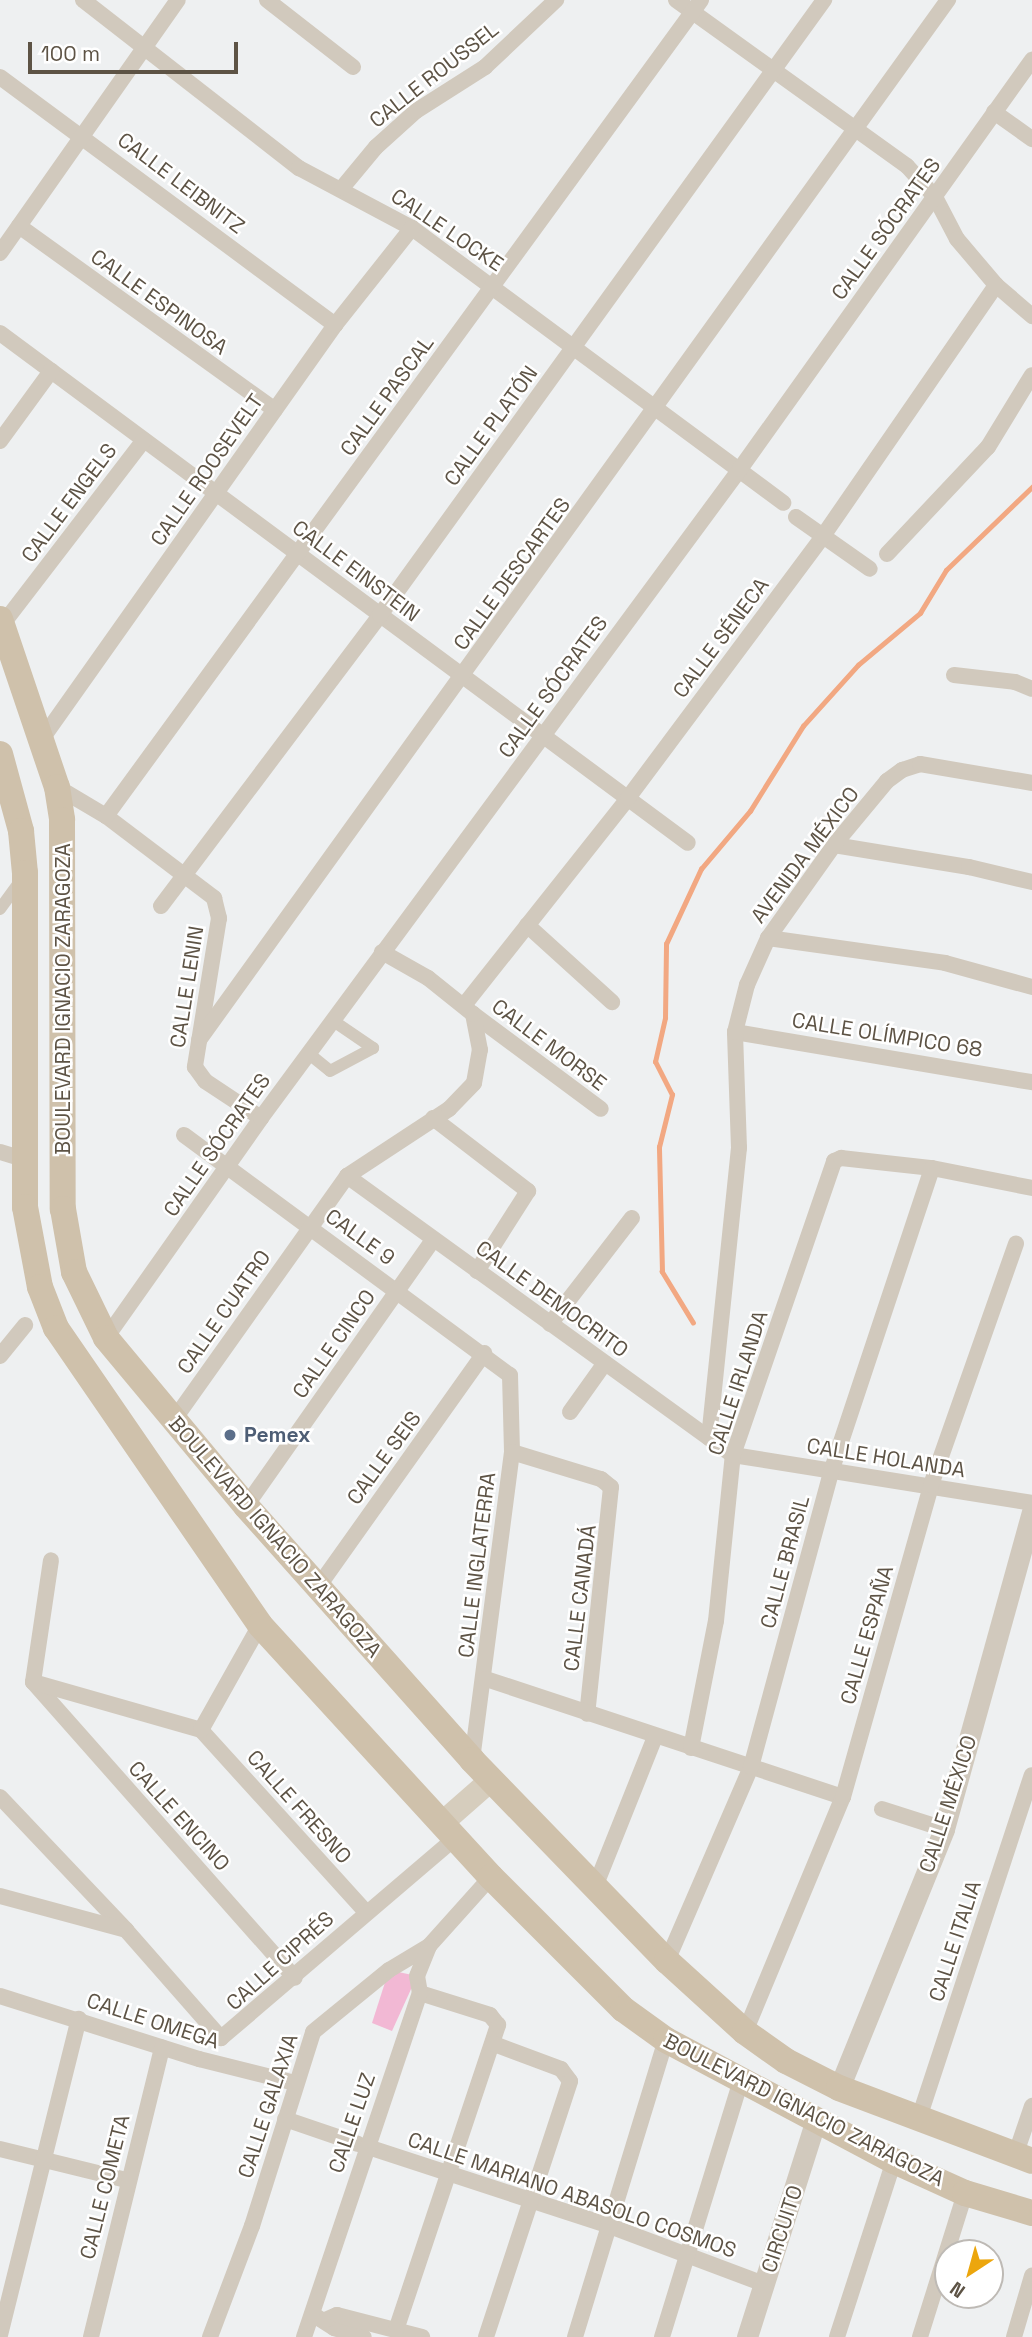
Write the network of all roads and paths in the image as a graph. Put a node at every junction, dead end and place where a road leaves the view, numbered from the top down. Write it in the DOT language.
graph roads {
  1 [pos="83,0"];
  2 [pos="178,0"];
  3 [pos="267,0"];
  4 [pos="556,0"];
  5 [pos="676,0"];
  6 [pos="824,0"];
  7 [pos="948,0"];
  8 [pos="697,6"];
  9 [pos="145,46"];
  10 [pos="1032,60"];
  11 [pos="353,67"];
  12 [pos="771,71"];
  13 [pos="0,78"];
  14 [pos="994,112"];
  15 [pos="853,129"];
  16 [pos="82,135"];
  17 [pos="1032,139"];
  18 [pos="342,188"];
  19 [pos="935,197"];
  20 [pos="19,226"];
  21 [pos="412,228"];
  22 [pos="0,253"];
  23 [pos="996,285"];
  24 [pos="493,287"];
  25 [pos="1032,316"];
  26 [pos="335,325"];
  27 [pos="0,333"];
  28 [pos="575,346"];
  29 [pos="51,371"];
  30 [pos="1032,375"];
  31 [pos="275,410"];
  32 [pos="657,410"];
  33 [pos="144,440"];
  34 [pos="0,441"];
  35 [pos="740,469"];
  36 [pos="216,494"];
  37 [pos="783,503"];
  38 [pos="796,517"];
  39 [pos="823,536"];
  40 [pos="297,553"];
  41 [pos="887,554"];
  42 [pos="870,569"];
  43 [pos="380,615"];
  44 [pos="1,622"];
  45 [pos="954,675"];
  46 [pos="464,677"];
  47 [pos="1032,690"];
  48 [pos="544,736"];
  49 [pos="42,739"];
  50 [pos="0,754"];
  51 [pos="1032,783"];
  52 [pos="57,787"];
  53 [pos="6,788"];
  54 [pos="628,799"];
  55 [pos="106,816"];
  56 [pos="688,843"];
  57 [pos="834,845"];
  58 [pos="25,873"];
  59 [pos="187,873"];
  60 [pos="1032,882"];
  61 [pos="161,906"];
  62 [pos="0,909"];
  63 [pos="527,925"];
  64 [pos="768,938"];
  65 [pos="382,952"];
  66 [pos="1032,987"];
  67 [pos="612,1002"];
  68 [pos="469,1009"];
  69 [pos="332,1020"];
  70 [pos="735,1032"];
  71 [pos="199,1040"];
  72 [pos="308,1054"];
  73 [pos="1032,1082"];
  74 [pos="601,1109"];
  75 [pos="261,1118"];
  76 [pos="433,1118"];
  77 [pos="184,1135"];
  78 [pos="0,1152"];
  79 [pos="27,1160"];
  80 [pos="229,1167"];
  81 [pos="932,1168"];
  82 [pos="347,1176"];
  83 [pos="1032,1188"];
  84 [pos="632,1218"];
  85 [pos="310,1226"];
  86 [pos="433,1240"];
  87 [pos="1016,1244"];
  88 [pos="477,1271"];
  89 [pos="398,1290"];
  90 [pos="550,1324"];
  91 [pos="25,1325"];
  92 [pos="106,1338"];
  93 [pos="484,1353"];
  94 [pos="0,1356"];
  95 [pos="605,1363"];
  96 [pos="510,1375"];
  97 [pos="570,1412"];
  98 [pos="173,1421"];
  99 [pos="709,1438"];
  100 [pos="512,1452"];
  101 [pos="733,1455"];
  102 [pos="831,1472"];
  103 [pos="931,1485"];
  104 [pos="1032,1503"];
  105 [pos="246,1506"];
  106 [pos="1032,1512"];
  107 [pos="51,1560"];
  108 [pos="318,1587"];
  109 [pos="260,1625"];
  110 [pos="486,1679"];
  111 [pos="33,1682"];
  112 [pos="587,1714"];
  113 [pos="201,1730"];
  114 [pos="655,1737"];
  115 [pos="691,1748"];
  116 [pos="751,1767"];
  117 [pos="481,1769"];
  118 [pos="1032,1775"];
  119 [pos="0,1797"];
  120 [pos="844,1797"];
  121 [pos="882,1809"];
  122 [pos="944,1829"];
  123 [pos="448,1830"];
  124 [pos="491,1877"];
  125 [pos="595,1886"];
  126 [pos="0,1896"];
  127 [pos="365,1911"];
  128 [pos="126,1930"];
  129 [pos="429,1947"];
  130 [pos="667,1961"];
  131 [pos="295,1978"];
  132 [pos="420,1993"];
  133 [pos="0,1996"];
  134 [pos="79,2019"];
  135 [pos="744,2032"];
  136 [pos="666,2040"];
  137 [pos="494,2044"];
  138 [pos="162,2048"];
  139 [pos="741,2081"];
  140 [pos="295,2083"];
  141 [pos="839,2088"];
  142 [pos="1032,2106"];
  143 [pos="285,2119"];
  144 [pos="816,2120"];
  145 [pos="918,2121"];
  146 [pos="362,2145"];
  147 [pos="0,2148"];
  148 [pos="1023,2159"];
  149 [pos="45,2160"];
  150 [pos="894,2161"];
  151 [pos="452,2173"];
  152 [pos="127,2180"];
  153 [pos="965,2193"];
  154 [pos="529,2199"];
  155 [pos="1032,2213"];
  156 [pos="607,2225"];
  157 [pos="685,2256"];
  158 [pos="1032,2276"];
  159 [pos="764,2284"];
  160 [pos="318,2318"];
  161 [pos="396,2330"];
  162 [pos="0,2335"];
  163 [pos="91,2337"];
  164 [pos="210,2337"];
  165 [pos="304,2337"];
  166 [pos="364,2337"];
  167 [pos="422,2337"];
  168 [pos="485,2337"];
  169 [pos="575,2337"];
  170 [pos="662,2337"];
  171 [pos="747,2337"];
  172 [pos="837,2337"];
  173 [pos="920,2337"];
  174 [pos="1014,2337"];
  1 -- 9 [label="street, CALLE LOCKE"];
  2 -- 9 [label="street"];
  3 -- 11 [label="street"];
  4 -- 18 [label="street, CALLE ROUSSEL"];
  5 -- 8 [label="street"];
  6 -- 12 [label="street, CALLE PLATÓN"];
  7 -- 15 [label="street, CALLE DESCARTES"];
  8 -- 12 [label="street"];
  8 -- 24 [label="street, CALLE PASCAL"];
  9 -- 16 [label="street"];
  9 -- 18 [label="street, CALLE LOCKE"];
  10 -- 14 [label="street, CALLE SÓCRATES"];
  12 -- 15 [label="street"];
  12 -- 28 [label="street, CALLE PLATÓN"];
  13 -- 16 [label="street, CALLE LEIBNITZ"];
  14 -- 17 [label="street"];
  14 -- 19 [label="street, CALLE SÓCRATES"];
  15 -- 19 [label="street"];
  15 -- 32 [label="street, CALLE DESCARTES"];
  16 -- 20 [label="street"];
  16 -- 26 [label="street, CALLE LEIBNITZ"];
  18 -- 21 [label="street, CALLE LOCKE"];
  19 -- 23 [label="street"];
  19 -- 35 [label="street, CALLE SÓCRATES"];
  20 -- 22 [label="street"];
  20 -- 31 [label="street, CALLE ESPINOSA"];
  21 -- 24 [label="street, CALLE LOCKE"];
  21 -- 26 [label="street, CALLE ROOSEVELT"];
  23 -- 25 [label="street"];
  23 -- 39 [label="street, CALLE SÉNECA"];
  24 -- 28 [label="street, CALLE LOCKE"];
  24 -- 40 [label="street, CALLE PASCAL"];
  26 -- 31 [label="street, CALLE ROOSEVELT"];
  27 -- 29 [label="street, CALLE EINSTEIN"];
  28 -- 32 [label="street, CALLE LOCKE"];
  28 -- 43 [label="street, CALLE PLATÓN"];
  29 -- 33 [label="street, CALLE EINSTEIN"];
  29 -- 34 [label="street"];
  30 -- 41 [label="street"];
  31 -- 36 [label="street, CALLE ROOSEVELT"];
  32 -- 35 [label="street, CALLE LOCKE"];
  32 -- 46 [label="street, CALLE DESCARTES"];
  33 -- 36 [label="street, CALLE EINSTEIN"];
  33 -- 44 [label="street, CALLE ENGELS"];
  35 -- 37 [label="street, CALLE LOCKE"];
  35 -- 48 [label="street, CALLE SÓCRATES"];
  36 -- 40 [label="street, CALLE EINSTEIN"];
  36 -- 49 [label="street, CALLE ROOSEVELT"];
  38 -- 39 [label="street"];
  39 -- 42 [label="street"];
  39 -- 54 [label="street, CALLE SÉNECA"];
  40 -- 43 [label="street, CALLE EINSTEIN"];
  40 -- 55 [label="street, CALLE PASCAL"];
  43 -- 46 [label="street, CALLE EINSTEIN"];
  43 -- 59 [label="street, CALLE PLATÓN"];
  44 -- 49 [label="main road, BOULEVARD IGNACIO ZARAGOZA"];
  45 -- 47 [label="street"];
  46 -- 48 [label="street, CALLE EINSTEIN"];
  46 -- 71 [label="street, CALLE DESCARTES"];
  48 -- 54 [label="street, CALLE EINSTEIN"];
  48 -- 65 [label="street, CALLE SÓCRATES"];
  49 -- 52 [label="main road, BOULEVARD IGNACIO ZARAGOZA"];
  50 -- 53 [label="main road, BOULEVARD IGNACIO ZARAGOZA"];
  51 -- 57 [label="street, AVENIDA MÉXICO"];
  52 -- 55 [label="street, CALLE LENIN"];
  52 -- 92 [label="main road, BOULEVARD IGNACIO ZARAGOZA"];
  53 -- 58 [label="main road, BOULEVARD IGNACIO ZARAGOZA"];
  54 -- 56 [label="street, CALLE EINSTEIN"];
  54 -- 63 [label="street, CALLE SÉNECA"];
  55 -- 59 [label="street, CALLE LENIN"];
  57 -- 60 [label="street"];
  57 -- 64 [label="street, AVENIDA MÉXICO"];
  58 -- 62 [label="street"];
  58 -- 79 [label="main road, BOULEVARD IGNACIO ZARAGOZA"];
  59 -- 61 [label="street, CALLE PLATÓN"];
  59 -- 71 [label="street, CALLE LENIN"];
  63 -- 67 [label="street"];
  63 -- 68 [label="street, CALLE SÉNECA"];
  64 -- 66 [label="street"];
  64 -- 70 [label="street, AVENIDA MÉXICO"];
  65 -- 68 [label="street, CALLE MORSE"];
  65 -- 69 [label="street, CALLE SÓCRATES"];
  68 -- 74 [label="street, CALLE MORSE"];
  68 -- 76 [label="street, CALLE CUATRO"];
  69 -- 72 [label="street, CALLE SÓCRATES"];
  69 -- 72 [label="street"];
  70 -- 73 [label="street, CALLE OLÍMPICO 68"];
  70 -- 99 [label="street, AVENIDA MÉXICO"];
  71 -- 75 [label="street, CALLE LENIN"];
  72 -- 75 [label="street, CALLE SÓCRATES"];
  75 -- 80 [label="street, CALLE SÓCRATES"];
  76 -- 82 [label="street, CALLE CUATRO"];
  76 -- 88 [label="street"];
  77 -- 80 [label="street, CALLE 9"];
  78 -- 79 [label="street"];
  79 -- 109 [label="main road, BOULEVARD IGNACIO ZARAGOZA"];
  80 -- 85 [label="street, CALLE 9"];
  80 -- 92 [label="street, CALLE SÓCRATES"];
  81 -- 83 [label="street"];
  81 -- 101 [label="street, CALLE IRLANDA"];
  81 -- 102 [label="street, CALLE BRASIL"];
  82 -- 85 [label="street, CALLE CUATRO"];
  82 -- 86 [label="street, CALLE DEMOCRITO"];
  84 -- 90 [label="street"];
  85 -- 89 [label="street, CALLE 9"];
  85 -- 98 [label="street, CALLE CUATRO"];
  86 -- 88 [label="street, CALLE DEMOCRITO"];
  86 -- 89 [label="street, CALLE CINCO"];
  87 -- 103 [label="street, CALLE ESPAÑA"];
  88 -- 90 [label="street, CALLE DEMOCRITO"];
  89 -- 93 [label="street, CALLE 9"];
  89 -- 105 [label="street, CALLE CINCO"];
  90 -- 95 [label="street, CALLE DEMOCRITO"];
  91 -- 94 [label="street"];
  92 -- 98 [label="main road, BOULEVARD IGNACIO ZARAGOZA"];
  93 -- 96 [label="street, CALLE 9"];
  93 -- 108 [label="street, CALLE SEIS"];
  95 -- 97 [label="street"];
  95 -- 99 [label="street, CALLE DEMOCRITO"];
  96 -- 100 [label="street, CALLE INGLATERRA"];
  98 -- 105 [label="main road, BOULEVARD IGNACIO ZARAGOZA"];
  99 -- 101 [label="street, CALLE DEMOCRITO"];
  100 -- 110 [label="street, CALLE INGLATERRA"];
  100 -- 112 [label="street, CALLE CANADÁ"];
  101 -- 102 [label="street, CALLE HOLANDA"];
  101 -- 115 [label="street, CALLE IRLANDA"];
  102 -- 103 [label="street, CALLE HOLANDA"];
  102 -- 116 [label="street, CALLE BRASIL"];
  103 -- 104 [label="street, CALLE HOLANDA"];
  103 -- 120 [label="street, CALLE ESPAÑA"];
  105 -- 108 [label="main road, BOULEVARD IGNACIO ZARAGOZA"];
  106 -- 122 [label="street, CALLE MÉXICO"];
  107 -- 111 [label="street"];
  108 -- 117 [label="main road, BOULEVARD IGNACIO ZARAGOZA"];
  109 -- 113 [label="street"];
  109 -- 123 [label="main road, BOULEVARD IGNACIO ZARAGOZA"];
  110 -- 112 [label="street"];
  110 -- 117 [label="street, CALLE INGLATERRA"];
  111 -- 113 [label="street"];
  111 -- 131 [label="street, CALLE ENCINO"];
  112 -- 114 [label="street"];
  113 -- 127 [label="street, CALLE FRESNO"];
  114 -- 115 [label="street"];
  114 -- 125 [label="street"];
  115 -- 116 [label="street"];
  116 -- 120 [label="street"];
  116 -- 130 [label="street, CALLE BRASIL"];
  117 -- 123 [label="main road"];
  117 -- 125 [label="main road, BOULEVARD IGNACIO ZARAGOZA"];
  118 -- 145 [label="street, CALLE ITALIA"];
  119 -- 128 [label="street"];
  120 -- 135 [label="street, CALLE ESPAÑA"];
  121 -- 122 [label="street"];
  122 -- 141 [label="street, CALLE MÉXICO"];
  123 -- 124 [label="main road, BOULEVARD IGNACIO ZARAGOZA"];
  123 -- 127 [label="street, CALLE CIPRÉS"];
  124 -- 129 [label="street, CALLE GALAXIA"];
  124 -- 136 [label="main road, BOULEVARD IGNACIO ZARAGOZA"];
  125 -- 130 [label="main road, BOULEVARD IGNACIO ZARAGOZA"];
  126 -- 128 [label="street"];
  127 -- 131 [label="street, CALLE CIPRÉS"];
  128 -- 131 [label="street, CALLE CIPRÉS"];
  129 -- 132 [label="street, CALLE LUZ"];
  129 -- 140 [label="street, CALLE GALAXIA"];
  130 -- 135 [label="main road, BOULEVARD IGNACIO ZARAGOZA"];
  132 -- 137 [label="street"];
  132 -- 146 [label="street, CALLE LUZ"];
  133 -- 134 [label="street, CALLE OMEGA"];
  134 -- 138 [label="street, CALLE OMEGA"];
  134 -- 149 [label="street"];
  135 -- 141 [label="main road, BOULEVARD IGNACIO ZARAGOZA"];
  136 -- 139 [label="main road, BOULEVARD IGNACIO ZARAGOZA"];
  136 -- 156 [label="street"];
  137 -- 151 [label="street"];
  137 -- 154 [label="street"];
  138 -- 140 [label="street, CALLE OMEGA"];
  138 -- 152 [label="street, CALLE COMETA"];
  139 -- 144 [label="main road, BOULEVARD IGNACIO ZARAGOZA"];
  139 -- 157 [label="street"];
  140 -- 143 [label="street, CALLE GALAXIA"];
  141 -- 145 [label="main road, BOULEVARD IGNACIO ZARAGOZA"];
  142 -- 148 [label="street"];
  143 -- 146 [label="street, CALLE MARIANO ABASOLO COSMOS"];
  143 -- 164 [label="street, CALLE GALAXIA"];
  144 -- 150 [label="main road, BOULEVARD IGNACIO ZARAGOZA"];
  144 -- 159 [label="street, CIRCUITO"];
  145 -- 148 [label="main road, BOULEVARD IGNACIO ZARAGOZA"];
  146 -- 151 [label="street, CALLE MARIANO ABASOLO COSMOS"];
  146 -- 160 [label="street, CALLE LUZ"];
  147 -- 149 [label="street"];
  149 -- 152 [label="street"];
  149 -- 162 [label="street"];
  150 -- 153 [label="main road, BOULEVARD IGNACIO ZARAGOZA"];
  150 -- 172 [label="street"];
  151 -- 154 [label="street, CALLE MARIANO ABASOLO COSMOS"];
  151 -- 161 [label="street"];
  152 -- 163 [label="street, CALLE COMETA"];
  153 -- 155 [label="main road, BOULEVARD IGNACIO ZARAGOZA"];
  153 -- 173 [label="street"];
  154 -- 156 [label="street, CALLE MARIANO ABASOLO COSMOS"];
  154 -- 168 [label="street"];
  156 -- 157 [label="street, CALLE MARIANO ABASOLO COSMOS"];
  156 -- 169 [label="street"];
  157 -- 159 [label="street, CALLE MARIANO ABASOLO COSMOS"];
  157 -- 170 [label="street"];
  158 -- 174 [label="street"];
  159 -- 171 [label="street, CIRCUITO"];
  160 -- 161 [label="street"];
  160 -- 165 [label="street, CALLE LUZ"];
  160 -- 166 [label="street"];
  161 -- 167 [label="street"];
}
